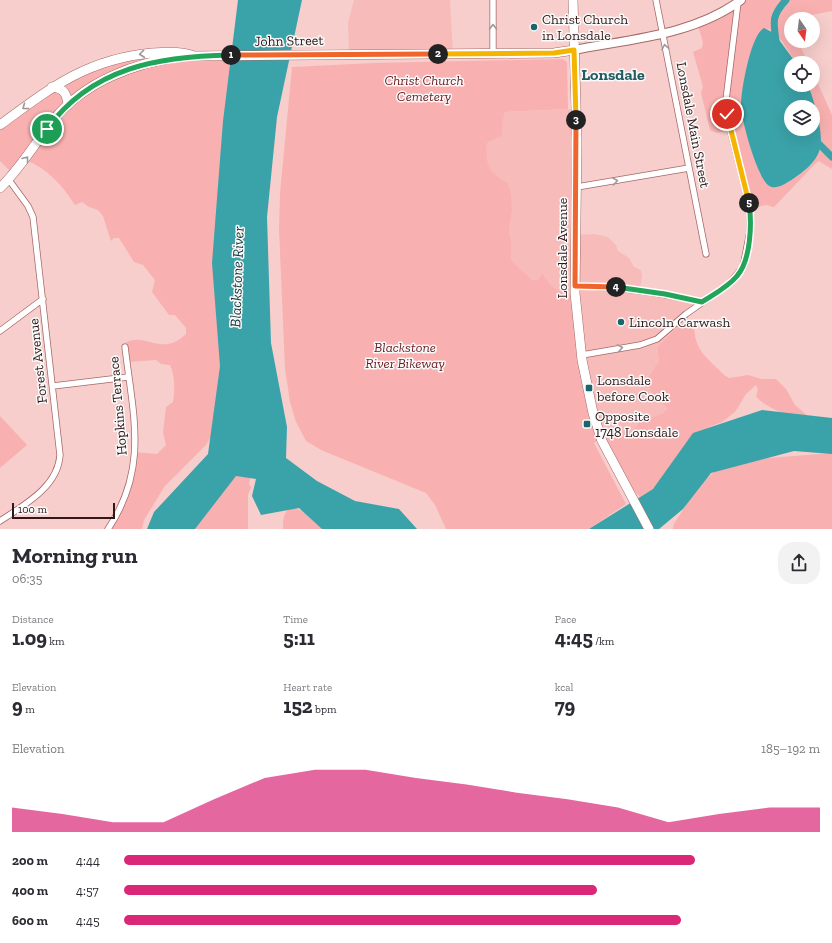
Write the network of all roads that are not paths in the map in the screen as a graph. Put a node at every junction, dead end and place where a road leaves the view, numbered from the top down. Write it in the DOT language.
graph roads {
  1 [pos="493,0"];
  2 [pos="573,0"];
  3 [pos="656,0"];
  4 [pos="740,1"];
  5 [pos="663,33"];
  6 [pos="574,50"];
  7 [pos="493,54"];
  8 [pos="194,56"];
  9 [pos="121,58"];
  10 [pos="119,73"];
  11 [pos="52,87"];
  12 [pos="68,105"];
  13 [pos="0,125"];
  14 [pos="689,168"];
  15 [pos="9,180"];
  16 [pos="577,187"];
  17 [pos="0,188"];
  18 [pos="706,254"];
  19 [pos="575,286"];
  20 [pos="43,299"];
  21 [pos="702,302"];
  22 [pos="0,331"];
  23 [pos="125,348"];
  24 [pos="582,355"];
  25 [pos="128,378"];
  26 [pos="53,386"];
  27 [pos="0,521"];
  28 [pos="108,529"];
  29 [pos="649,529"];
  7 -- 1 [label="street, one-way"];
  2 -- 6 [label="main road, Lonsdale Avenue"];
  3 -- 5 [label="street, Lonsdale Main Street"];
  4 -- 5 [label="main road"];
  4 -- 21 [label="street"];
  5 -- 6 [label="main road"];
  14 -- 5 [label="street, Lonsdale Main Street, one-way"];
  6 -- 7 [label="main road, John Street"];
  6 -- 16 [label="main road, Lonsdale Avenue"];
  7 -- 8 [label="main road, John Street"];
  8 -- 9 [label="main road, John Street, one-way"];
  8 -- 10 [label="main road"];
  9 -- 10 [label="main road"];
  9 -- 11 [label="main road, John Street"];
  10 -- 12 [label="main road"];
  11 -- 12 [label="main road"];
  11 -- 13 [label="main road, John Street, one-way"];
  15 -- 12 [label="main road, one-way"];
  16 -- 14 [label="street, one-way"];
  14 -- 18 [label="street, Lonsdale Main Street"];
  15 -- 17 [label="main road"];
  15 -- 20 [label="street, Forest Avenue"];
  16 -- 19 [label="main road, Lonsdale Avenue"];
  19 -- 21 [label="street"];
  19 -- 24 [label="main road, Lonsdale Avenue"];
  20 -- 22 [label="street"];
  20 -- 26 [label="street, Forest Avenue"];
  24 -- 21 [label="street, one-way"];
  23 -- 25 [label="street, Hopkins Terrace"];
  24 -- 29 [label="main road, Lonsdale Avenue"];
  25 -- 26 [label="street"];
  25 -- 28 [label="street, Hopkins Terrace"];
  26 -- 27 [label="street, Forest Avenue"];
}
